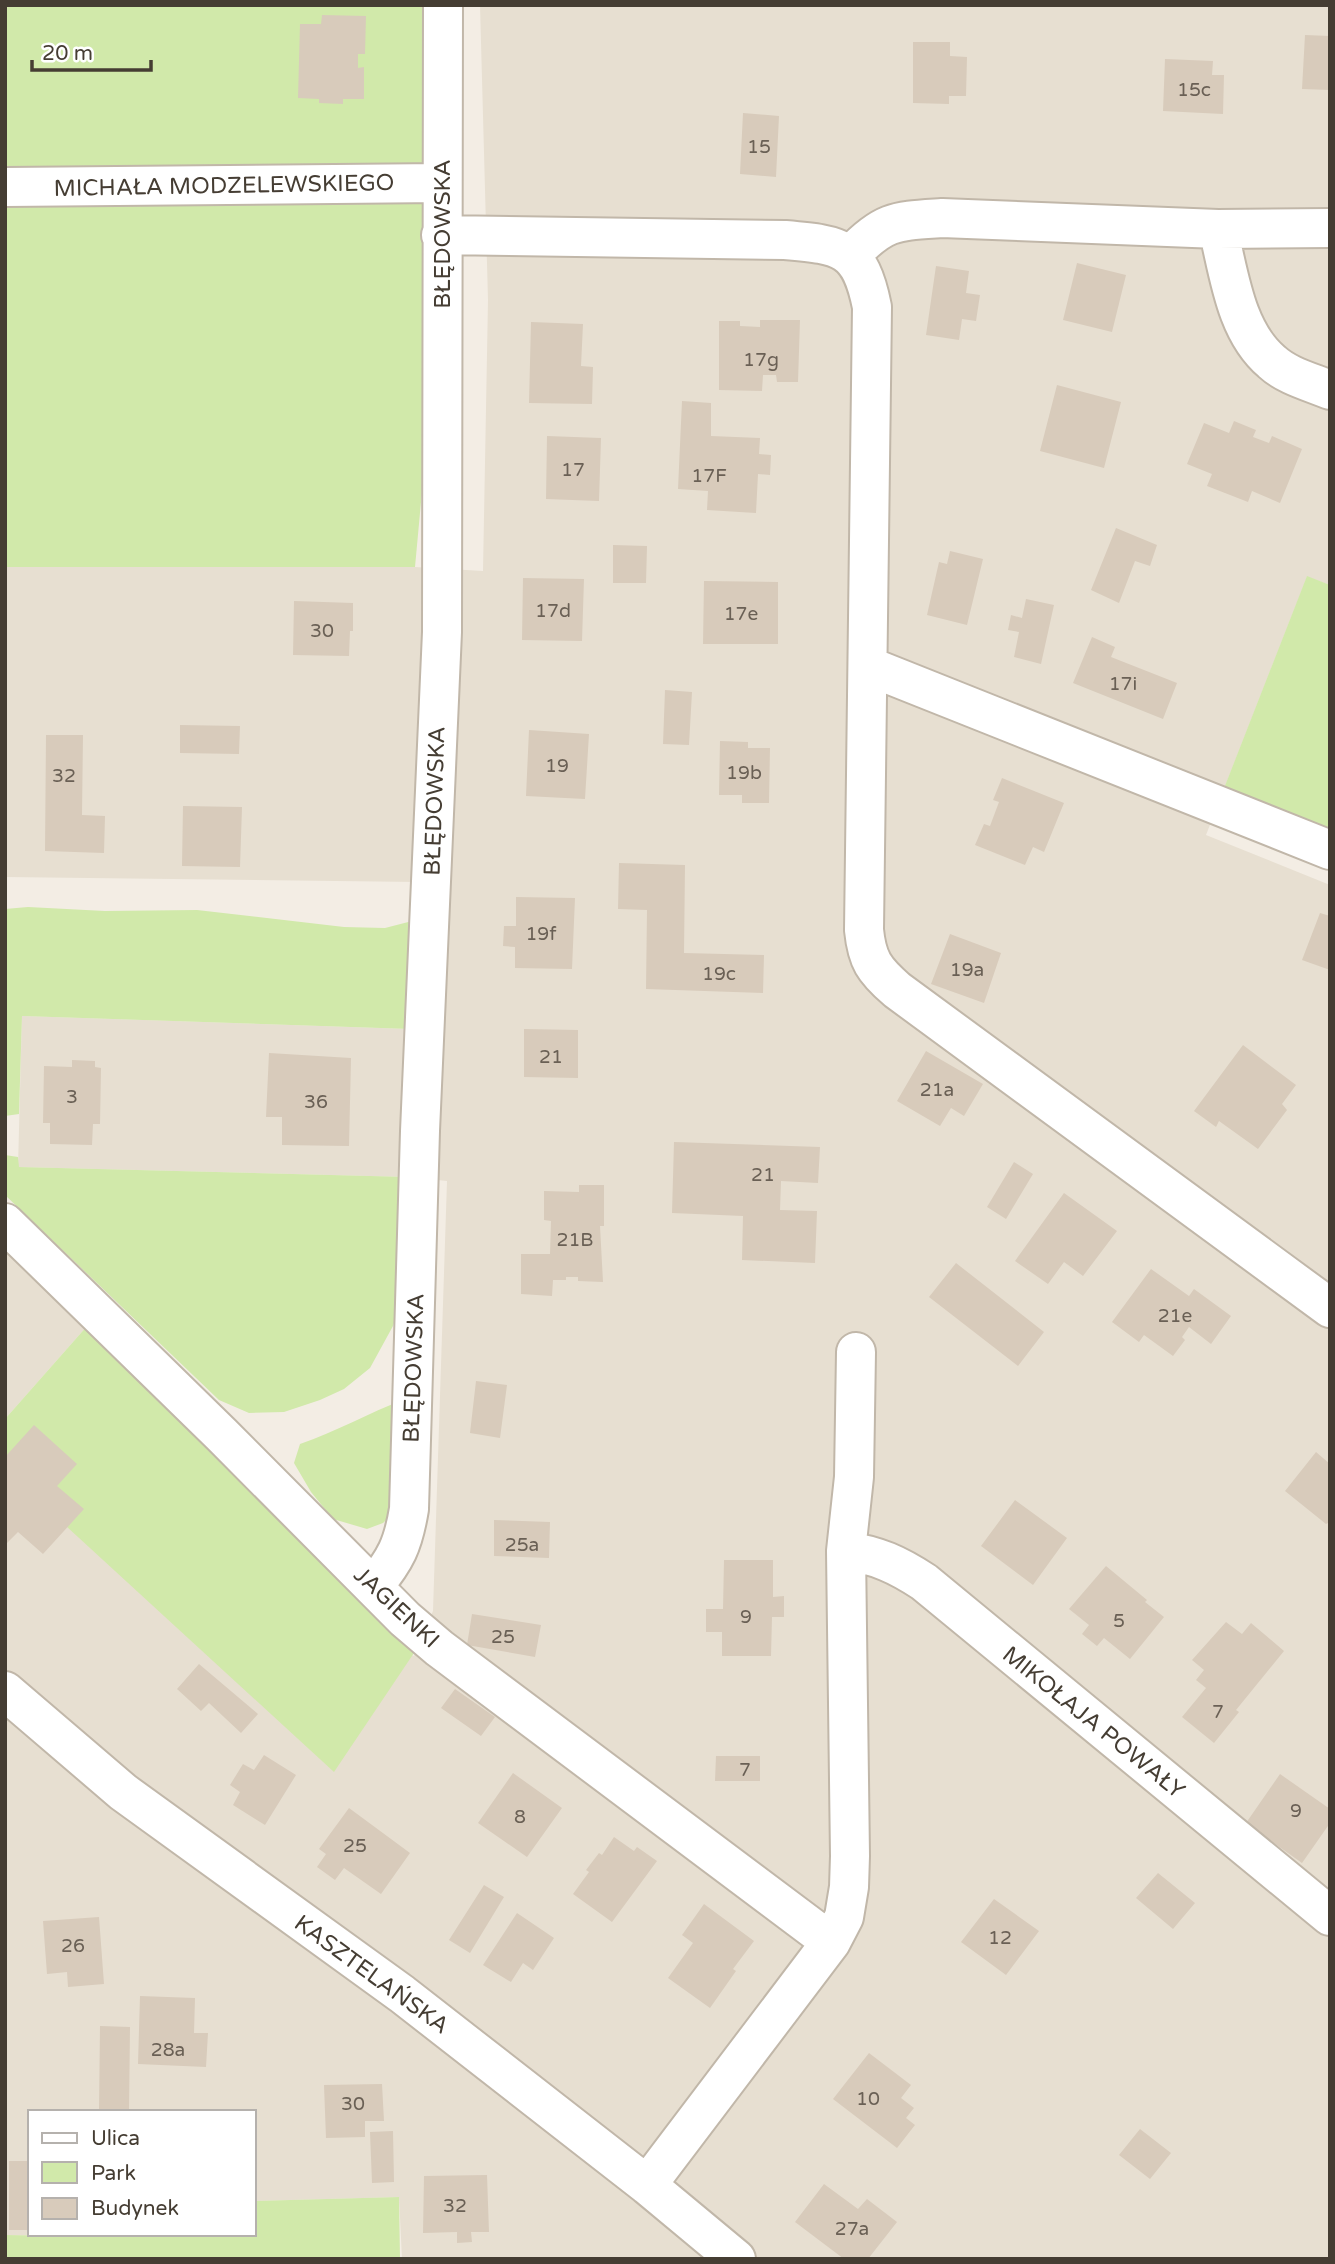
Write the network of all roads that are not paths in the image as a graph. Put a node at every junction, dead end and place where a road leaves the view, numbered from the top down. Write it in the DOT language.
graph roads {
  1 [pos="443,5"];
  2 [pos="442,183"];
  3 [pos="5,187"];
  4 [pos="1330,228"];
  5 [pos="1219,229"];
  6 [pos="442,234"];
  7 [pos="851,255"];
  8 [pos="1330,390"];
  9 [pos="869,666"];
  10 [pos="1330,850"];
  11 [pos="5,1223"];
  12 [pos="1330,1308"];
  13 [pos="856,1352"];
  14 [pos="846,1551"];
  15 [pos="373,1587"];
  16 [pos="5,1691"];
  17 [pos="1330,1916"];
  18 [pos="831,1942"];
  19 [pos="647,2185"];
  20 [pos="736,2259"];
  1 -- 2 [label="street, BŁĘDOWSKA"];
  2 -- 3 [label="street, MICHAŁA MODZELEWSKIEGO"];
  2 -- 6 [label="street, BŁĘDOWSKA"];
  4 -- 5 [label="street"];
  5 -- 7 [label="street"];
  5 -- 8 [label="street"];
  6 -- 7 [label="street"];
  6 -- 15 [label="street, BŁĘDOWSKA"];
  7 -- 9 [label="street"];
  9 -- 10 [label="street"];
  9 -- 12 [label="street"];
  11 -- 15 [label="street, JAGIENKI"];
  13 -- 14 [label="street"];
  14 -- 17 [label="street, MIKOŁAJA POWAŁY"];
  14 -- 18 [label="street"];
  15 -- 18 [label="street, JAGIENKI"];
  16 -- 19 [label="street, KASZTELAŃSKA"];
  18 -- 19 [label="street"];
  19 -- 20 [label="street, KASZTELAŃSKA"];
}
